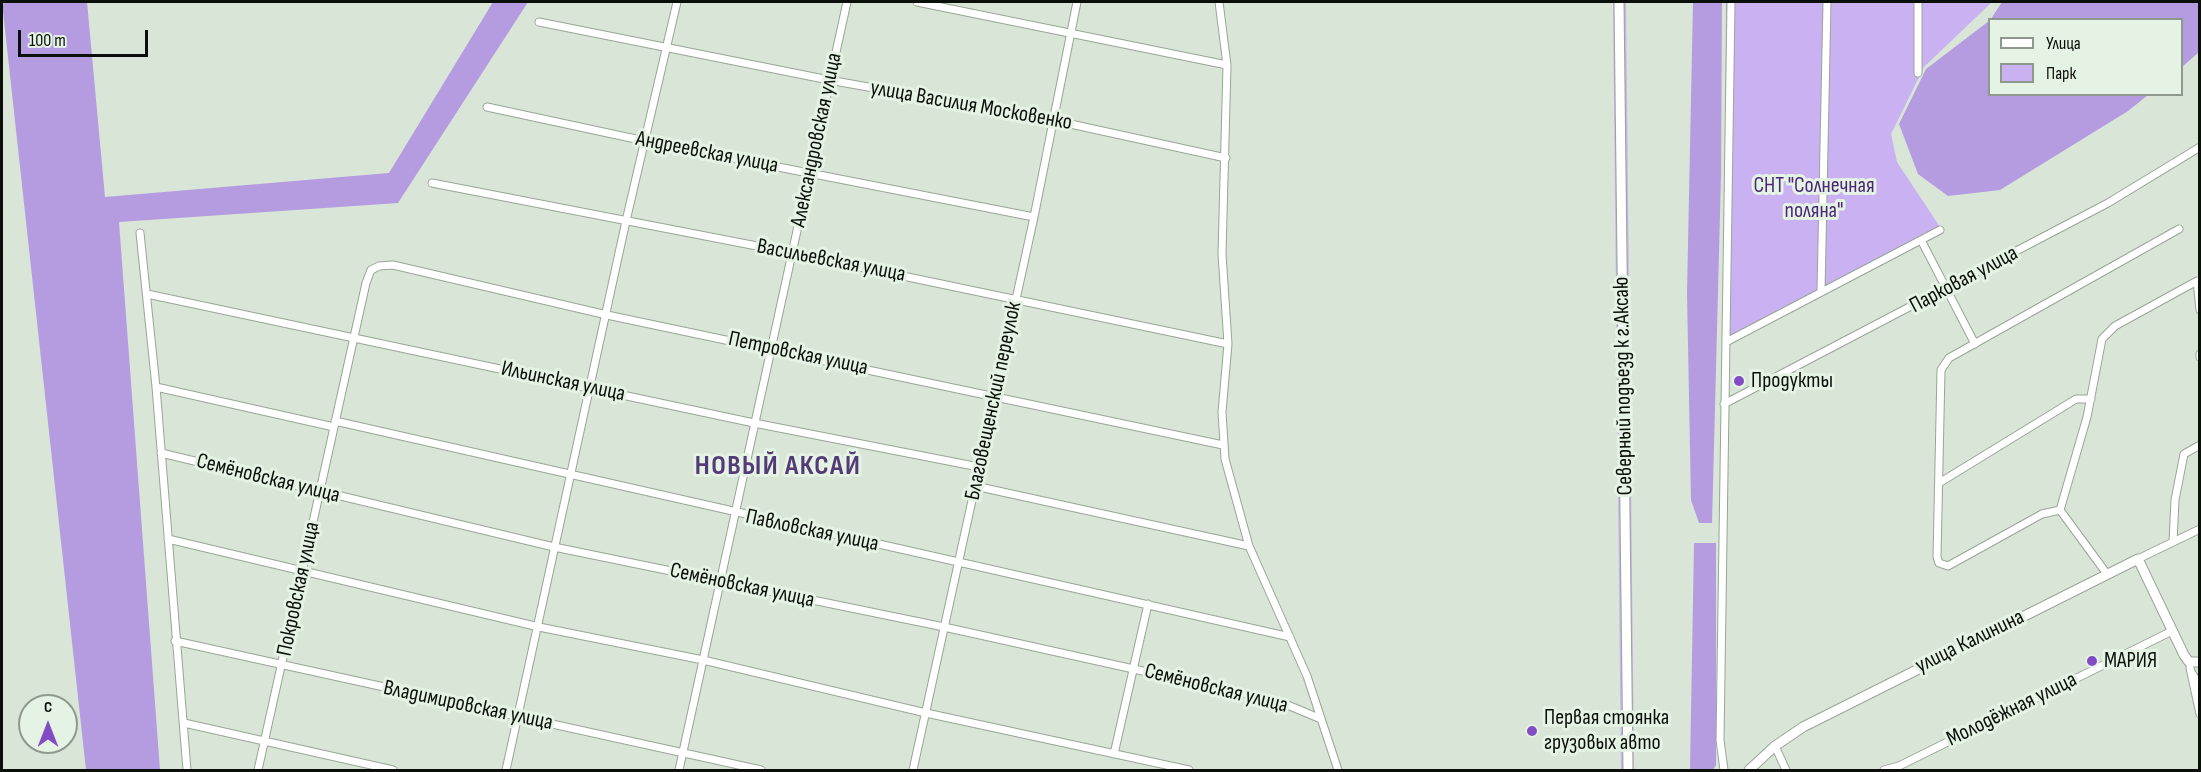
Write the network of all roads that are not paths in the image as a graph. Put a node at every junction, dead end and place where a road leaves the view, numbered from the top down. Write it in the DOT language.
graph roads {
  1 [pos="677,2"];
  2 [pos="847,2"];
  3 [pos="917,2"];
  4 [pos="1077,2"];
  5 [pos="1219,2"];
  6 [pos="1620,2"];
  7 [pos="1731,2"];
  8 [pos="1827,2"];
  9 [pos="1918,2"];
  10 [pos="539,22"];
  11 [pos="1071,31"];
  12 [pos="666,48"];
  13 [pos="1227,65"];
  14 [pos="1918,73"];
  15 [pos="829,80"];
  16 [pos="487,107"];
  17 [pos="1052,120"];
  18 [pos="645,141"];
  19 [pos="2199,147"];
  20 [pos="1226,158"];
  21 [pos="811,173"];
  22 [pos="432,183"];
  23 [pos="1034,217"];
  24 [pos="626,220"];
  25 [pos="1940,230"];
  26 [pos="2179,230"];
  27 [pos="140,233"];
  28 [pos="1921,240"];
  29 [pos="793,253"];
  30 [pos="373,268"];
  31 [pos="1946,290"];
  32 [pos="1821,291"];
  33 [pos="147,294"];
  34 [pos="1016,299"];
  35 [pos="2199,310"];
  36 [pos="607,315"];
  37 [pos="354,339"];
  38 [pos="1728,341"];
  39 [pos="1228,344"];
  40 [pos="1975,344"];
  41 [pos="771,348"];
  42 [pos="156,387"];
  43 [pos="590,388"];
  44 [pos="996,395"];
  45 [pos="2091,399"];
  46 [pos="1724,404"];
  47 [pos="754,423"];
  48 [pos="335,424"];
  49 [pos="1223,445"];
  50 [pos="2199,446"];
  51 [pos="161,453"];
  52 [pos="979,467"];
  53 [pos="570,474"];
  54 [pos="1939,483"];
  55 [pos="975,486"];
  56 [pos="320,491"];
  57 [pos="2060,510"];
  58 [pos="736,514"];
  59 [pos="2199,529"];
  60 [pos="168,539"];
  61 [pos="2173,542"];
  62 [pos="1249,546"];
  63 [pos="554,547"];
  64 [pos="2138,559"];
  65 [pos="958,563"];
  66 [pos="303,570"];
  67 [pos="2107,574"];
  68 [pos="720,581"];
  69 [pos="1148,603"];
  70 [pos="539,627"];
  71 [pos="944,627"];
  72 [pos="2172,631"];
  73 [pos="1290,637"];
  74 [pos="175,641"];
  75 [pos="703,660"];
  76 [pos="2199,662"];
  77 [pos="282,665"];
  78 [pos="2189,665"];
  79 [pos="1134,669"];
  80 [pos="2199,686"];
  81 [pos="926,713"];
  82 [pos="2199,714"];
  83 [pos="519,717"];
  84 [pos="1321,719"];
  85 [pos="184,723"];
  86 [pos="266,741"];
  87 [pos="1775,746"];
  88 [pos="684,753"];
  89 [pos="1114,753"];
  90 [pos="1900,768"];
  91 [pos="187,771"];
  92 [pos="258,771"];
  93 [pos="393,771"];
  94 [pos="506,771"];
  95 [pos="680,771"];
  96 [pos="762,771"];
  97 [pos="913,771"];
  98 [pos="1189,771"];
  99 [pos="1338,771"];
  100 [pos="1628,771"];
  101 [pos="1724,771"];
  102 [pos="1749,771"];
  103 [pos="1786,771"];
  104 [pos="1884,771"];
  1 -- 12 [label="street"];
  2 -- 15 [label="street, Александровская улица"];
  3 -- 11 [label="street"];
  4 -- 11 [label="street, Благовещенский переулок"];
  5 -- 13 [label="street"];
  6 -- 100 [label="street, Северный подъезд к г.Аксаю"];
  7 -- 38 [label="street"];
  8 -- 32 [label="street"];
  9 -- 14 [label="street"];
  10 -- 12 [label="street, улица Василия Московенко"];
  11 -- 13 [label="street"];
  11 -- 17 [label="street, Благовещенский переулок"];
  12 -- 15 [label="street, улица Василия Московенко"];
  12 -- 18 [label="street"];
  13 -- 20 [label="street"];
  15 -- 17 [label="street, улица Василия Московенко"];
  15 -- 21 [label="street, Александровская улица"];
  16 -- 18 [label="street, Андреевская улица"];
  17 -- 20 [label="street, улица Василия Московенко"];
  17 -- 23 [label="street, Благовещенский переулок"];
  18 -- 21 [label="street, Андреевская улица"];
  18 -- 24 [label="street"];
  19 -- 31 [label="street, Парковая улица"];
  20 -- 39 [label="street"];
  21 -- 23 [label="street, Андреевская улица"];
  21 -- 29 [label="street, Александровская улица"];
  22 -- 24 [label="street, Васильевская улица"];
  23 -- 34 [label="street, Благовещенский переулок"];
  24 -- 29 [label="street, Васильевская улица"];
  24 -- 36 [label="street"];
  25 -- 28 [label="street"];
  26 -- 40 [label="street"];
  27 -- 33 [label="street"];
  28 -- 31 [label="street"];
  28 -- 32 [label="street"];
  29 -- 34 [label="street, Васильевская улица"];
  29 -- 41 [label="street, Александровская улица"];
  30 -- 36 [label="street, Петровская улица"];
  30 -- 37 [label="street, Покровская улица"];
  31 -- 40 [label="street"];
  31 -- 46 [label="street, Парковая улица"];
  32 -- 38 [label="street"];
  33 -- 37 [label="street, Ильинская улица"];
  33 -- 42 [label="street"];
  34 -- 39 [label="street, Васильевская улица"];
  34 -- 44 [label="street, Благовещенский переулок"];
  35 -- 45 [label="street"];
  36 -- 41 [label="street, Петровская улица"];
  36 -- 43 [label="street"];
  37 -- 43 [label="street, Ильинская улица"];
  37 -- 48 [label="street, Покровская улица"];
  38 -- 46 [label="street"];
  39 -- 49 [label="street"];
  40 -- 54 [label="street"];
  41 -- 44 [label="street, Петровская улица"];
  41 -- 47 [label="street, Александровская улица"];
  42 -- 48 [label="street, Павловская улица"];
  42 -- 51 [label="street"];
  43 -- 47 [label="street, Ильинская улица"];
  43 -- 53 [label="street"];
  44 -- 49 [label="street, Петровская улица"];
  44 -- 52 [label="street, Благовещенский переулок"];
  45 -- 54 [label="street"];
  45 -- 57 [label="street"];
  46 -- 101 [label="street"];
  47 -- 52 [label="street, Ильинская улица"];
  47 -- 58 [label="street, Александровская улица"];
  48 -- 53 [label="street, Павловская улица"];
  48 -- 56 [label="street, Покровская улица"];
  49 -- 62 [label="street"];
  50 -- 61 [label="street"];
  51 -- 56 [label="street, Семёновская улица"];
  51 -- 60 [label="street"];
  52 -- 55 [label="street, Благовещенский переулок"];
  53 -- 58 [label="street, Павловская улица"];
  53 -- 63 [label="street"];
  54 -- 57 [label="street"];
  55 -- 62 [label="street"];
  55 -- 65 [label="street, Благовещенский переулок"];
  56 -- 63 [label="street, Семёновская улица"];
  56 -- 66 [label="street, Покровская улица"];
  57 -- 67 [label="street"];
  58 -- 65 [label="street, Павловская улица"];
  58 -- 68 [label="street, Александровская улица"];
  59 -- 61 [label="street, улица Калинина"];
  60 -- 66 [label="street"];
  60 -- 74 [label="street"];
  61 -- 64 [label="street, улица Калинина"];
  62 -- 73 [label="street"];
  63 -- 68 [label="street, Семёновская улица"];
  63 -- 70 [label="street"];
  64 -- 67 [label="street, улица Калинина"];
  64 -- 72 [label="street"];
  65 -- 69 [label="street, Павловская улица"];
  65 -- 71 [label="street, Благовещенский переулок"];
  66 -- 70 [label="street"];
  66 -- 77 [label="street, Покровская улица"];
  67 -- 87 [label="street, улица Калинина"];
  68 -- 71 [label="street, Семёновская улица"];
  68 -- 75 [label="street, Александровская улица"];
  69 -- 73 [label="street, Павловская улица"];
  69 -- 79 [label="street"];
  70 -- 75 [label="street"];
  70 -- 83 [label="street"];
  71 -- 79 [label="street, Семёновская улица"];
  71 -- 81 [label="street, Благовещенский переулок"];
  72 -- 78 [label="street"];
  72 -- 90 [label="street, Молодёжная улица"];
  73 -- 84 [label="street"];
  74 -- 77 [label="street, Владимировская улица"];
  74 -- 85 [label="street"];
  75 -- 81 [label="street"];
  75 -- 88 [label="street, Александровская улица"];
  76 -- 78 [label="street"];
  77 -- 83 [label="street, Владимировская улица"];
  77 -- 86 [label="street, Покровская улица"];
  78 -- 80 [label="street"];
  78 -- 82 [label="street"];
  79 -- 84 [label="street, Семёновская улица"];
  79 -- 89 [label="street"];
  81 -- 89 [label="street"];
  81 -- 97 [label="street, Благовещенский переулок"];
  83 -- 88 [label="street, Владимировская улица"];
  83 -- 94 [label="street"];
  84 -- 99 [label="street"];
  85 -- 86 [label="street"];
  85 -- 91 [label="street"];
  86 -- 92 [label="street, Покровская улица"];
  86 -- 93 [label="street"];
  87 -- 102 [label="street, улица Калинина"];
  87 -- 103 [label="street"];
  88 -- 95 [label="street, Александровская улица"];
  88 -- 96 [label="street, Владимировская улица"];
  89 -- 98 [label="street"];
  90 -- 104 [label="street, Молодёжная улица"];
}
